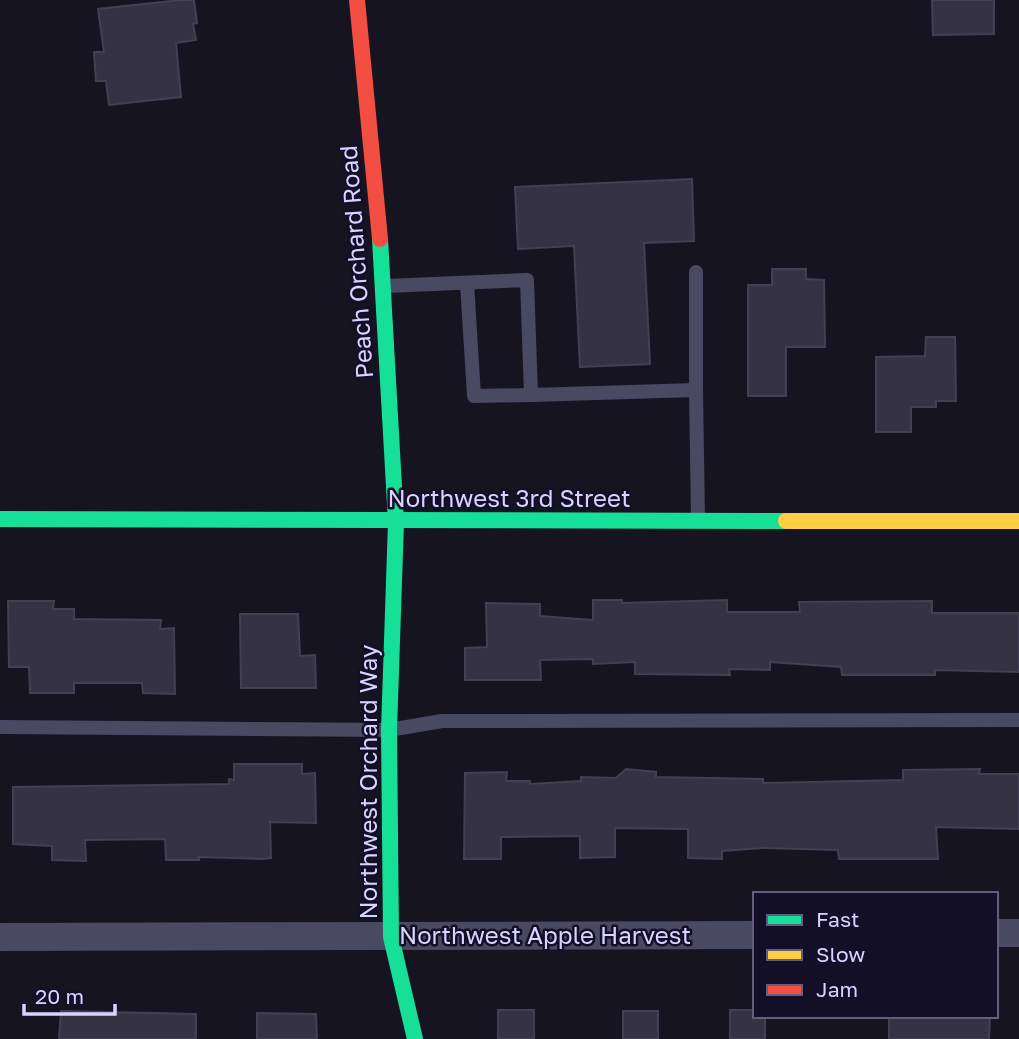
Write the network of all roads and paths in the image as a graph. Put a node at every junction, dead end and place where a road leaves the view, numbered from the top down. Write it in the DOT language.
graph roads {
  1 [pos="357,0"];
  2 [pos="696,272"];
  3 [pos="467,283"];
  4 [pos="385,286"];
  5 [pos="696,390"];
  6 [pos="531,395"];
  7 [pos="0,519"];
  8 [pos="1019,521"];
  9 [pos="396,522"];
  10 [pos="698,522"];
  11 [pos="1019,720"];
  12 [pos="0,727"];
  13 [pos="389,730"];
  14 [pos="998,933"];
  15 [pos="1019,933"];
  16 [pos="753,935"];
  17 [pos="0,937"];
  18 [pos="391,937"];
  19 [pos="415,1039"];
  1 -- 4 [label="street, Peach Orchard Road"];
  2 -- 5 [label="lane"];
  3 -- 4 [label="lane"];
  3 -- 6 [label="lane"];
  3 -- 6 [label="lane"];
  4 -- 9 [label="street, Peach Orchard Road"];
  5 -- 6 [label="lane"];
  5 -- 10 [label="lane"];
  7 -- 9 [label="street, Northwest 3rd Street"];
  8 -- 10 [label="street, Northwest 3rd Street"];
  9 -- 10 [label="street, Northwest 3rd Street"];
  9 -- 13 [label="street, Northwest Orchard Way"];
  11 -- 13 [label="lane"];
  12 -- 13 [label="lane"];
  13 -- 18 [label="street, Northwest Orchard Way"];
  14 -- 15 [label="street"];
  16 -- 18 [label="street, Northwest Apple Harvest"];
  17 -- 18 [label="street, Northwest Apple Harvest"];
  18 -- 19 [label="street, Northwest Orchard Way"];
}
